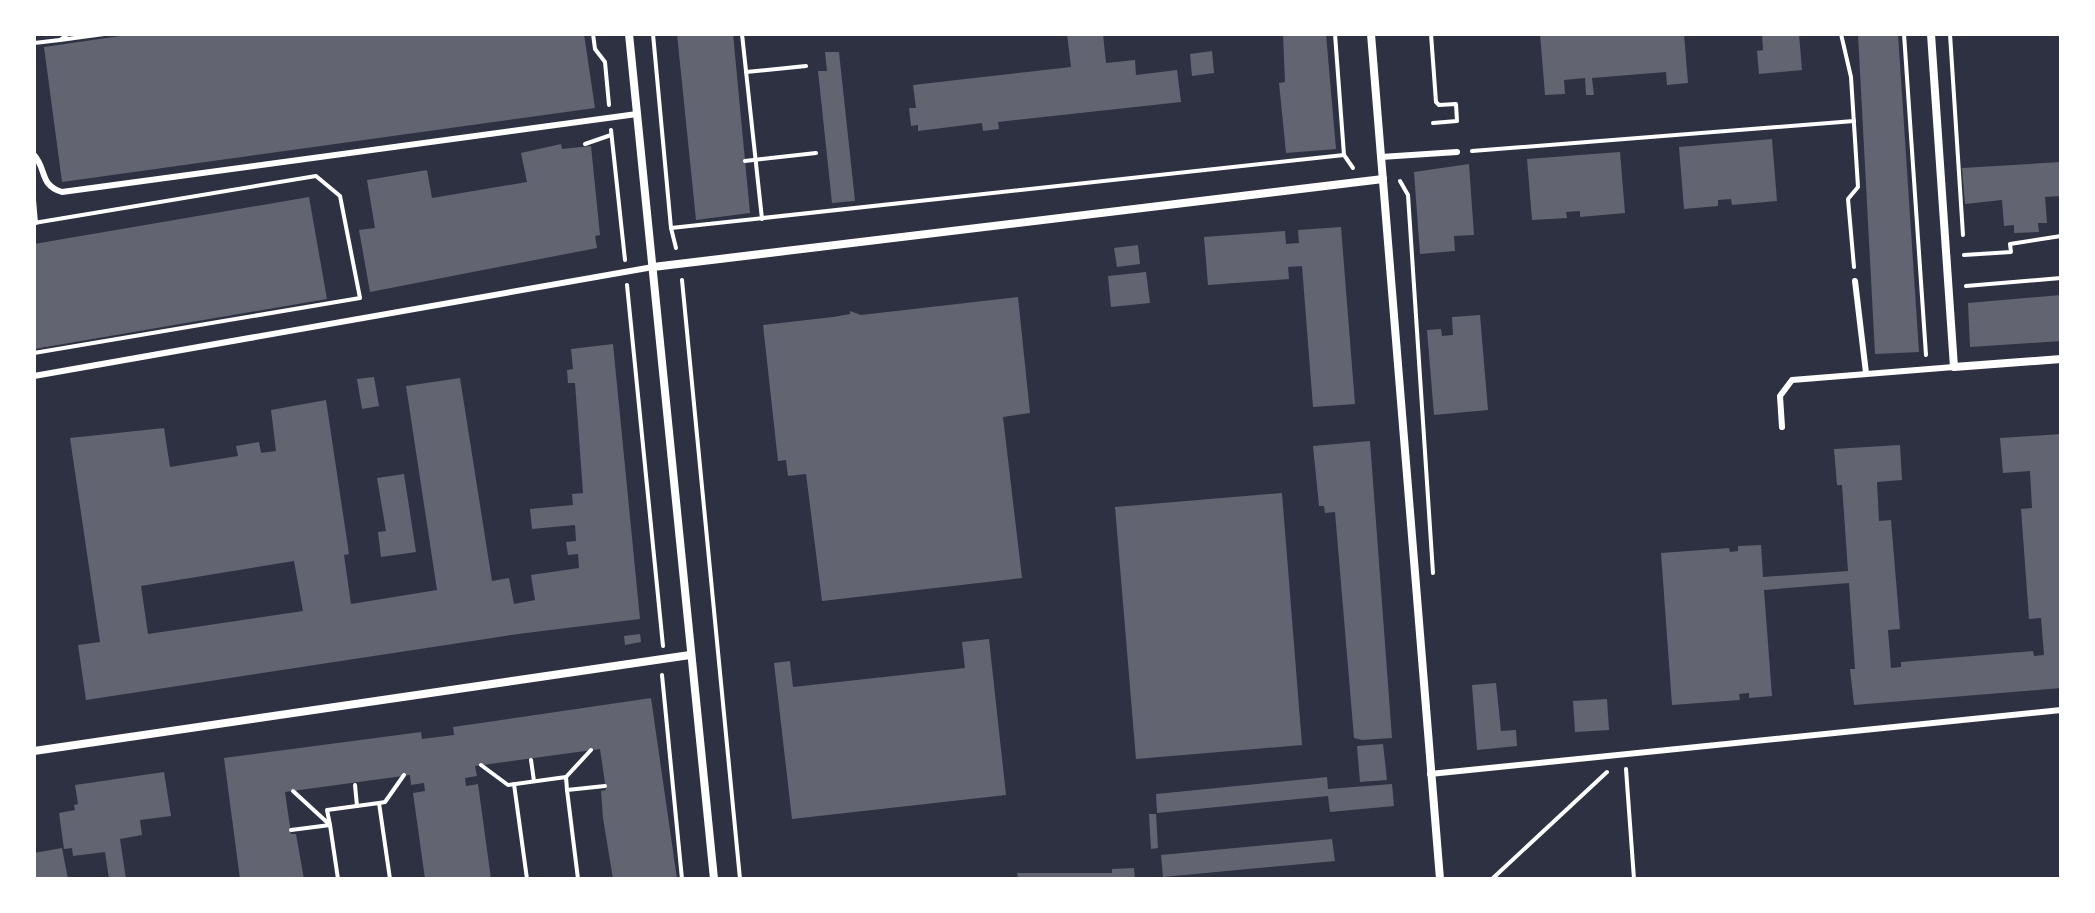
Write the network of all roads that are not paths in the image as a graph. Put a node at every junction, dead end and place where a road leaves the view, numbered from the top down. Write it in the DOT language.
graph roads {
  1 [pos="629,34"];
  2 [pos="1371,34"];
  3 [pos="1931,34"];
  4 [pos="637,114"];
  5 [pos="1457,152"];
  6 [pos="34,155"];
  7 [pos="1381,157"];
  8 [pos="1383,179"];
  9 [pos="653,267"];
  10 [pos="1855,281"];
  11 [pos="2061,359"];
  12 [pos="1954,367"];
  13 [pos="1866,373"];
  14 [pos="34,376"];
  15 [pos="1782,427"];
  16 [pos="690,655"];
  17 [pos="2061,710"];
  18 [pos="34,751"];
  19 [pos="1430,774"];
  20 [pos="714,879"];
  21 [pos="1440,879"];
  1 -- 4 [label="street"];
  2 -- 7 [label="street"];
  3 -- 12 [label="street"];
  4 -- 6 [label="lane"];
  4 -- 9 [label="street"];
  5 -- 7 [label="lane"];
  7 -- 8 [label="street"];
  8 -- 9 [label="street"];
  8 -- 19 [label="street"];
  9 -- 14 [label="lane"];
  9 -- 16 [label="street"];
  10 -- 13 [label="lane"];
  11 -- 12 [label="street"];
  12 -- 13 [label="lane"];
  13 -- 15 [label="lane"];
  16 -- 18 [label="street"];
  16 -- 20 [label="street"];
  17 -- 19 [label="lane"];
  19 -- 21 [label="street"];
}
